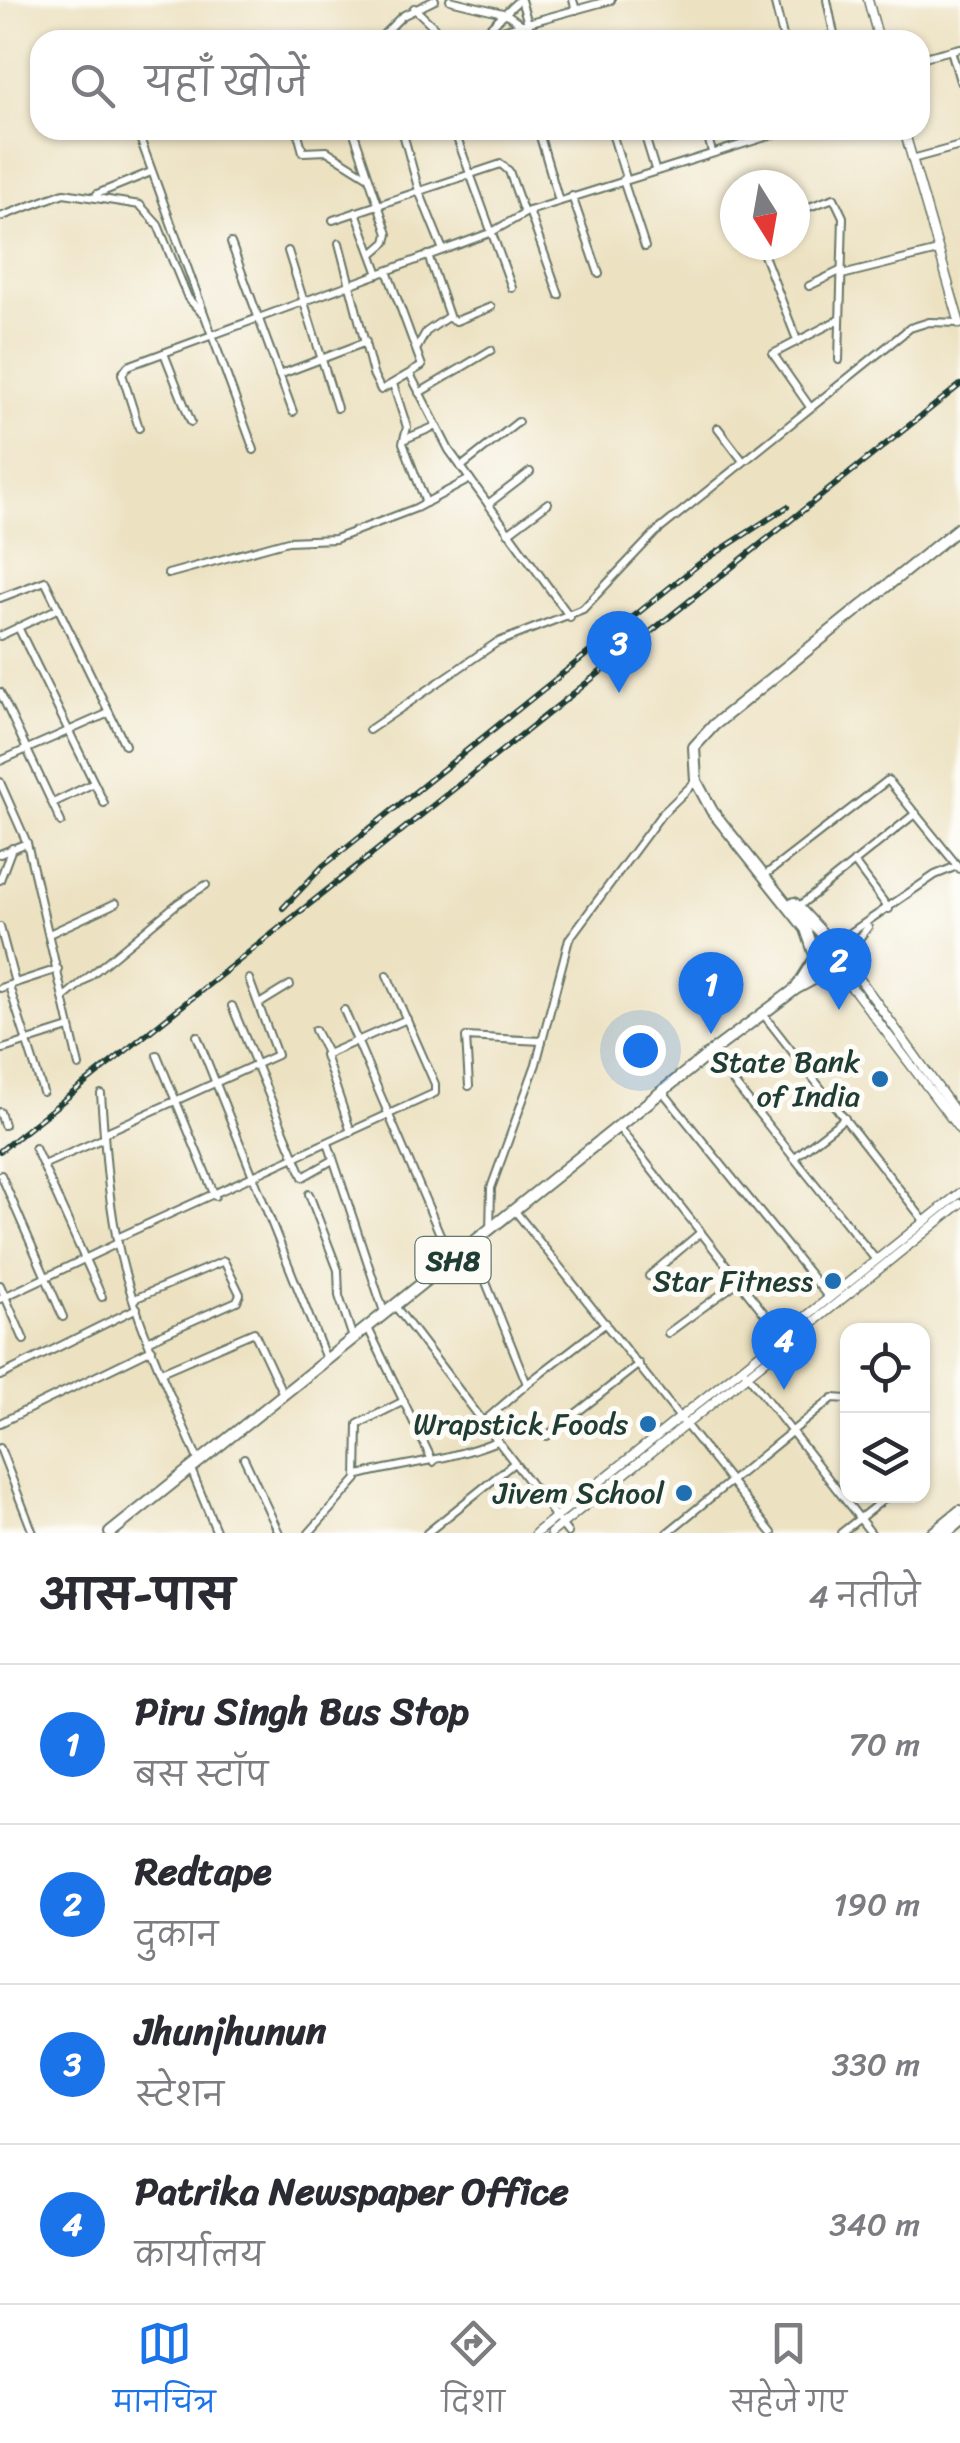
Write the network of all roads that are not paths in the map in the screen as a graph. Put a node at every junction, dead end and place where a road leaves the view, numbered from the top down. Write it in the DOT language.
graph roads {
  1 [pos="435,0"];
  2 [pos="450,0"];
  3 [pos="520,0"];
  4 [pos="573,0"];
  5 [pos="611,0"];
  6 [pos="774,0"];
  7 [pos="827,0"];
  8 [pos="880,0"];
  9 [pos="868,2"];
  10 [pos="414,8"];
  11 [pos="576,10"];
  12 [pos="508,14"];
  13 [pos="524,24"];
  14 [pos="389,30"];
  15 [pos="435,30"];
  16 [pos="492,30"];
  17 [pos="507,30"];
  18 [pos="527,30"];
  19 [pos="782,30"];
  20 [pos="833,30"];
  21 [pos="876,30"];
  22 [pos="956,49"];
  23 [pos="930,56"];
  24 [pos="960,81"];
  25 [pos="140,140"];
  26 [pos="301,140"];
  27 [pos="356,140"];
  28 [pos="405,140"];
  29 [pos="457,140"];
  30 [pos="541,140"];
  31 [pos="614,140"];
  32 [pos="646,140"];
  33 [pos="709,140"];
  34 [pos="753,140"];
  35 [pos="907,140"];
  36 [pos="960,146"];
  37 [pos="359,149"];
  38 [pos="712,152"];
  39 [pos="912,158"];
  40 [pos="346,161"];
  41 [pos="654,169"];
  42 [pos="151,172"];
  43 [pos="467,174"];
  44 [pos="367,176"];
  45 [pos="624,179"];
  46 [pos="111,188"];
  47 [pos="419,191"];
  48 [pos="572,196"];
  49 [pos="90,197"];
  50 [pos="559,200"];
  51 [pos="129,202"];
  52 [pos="378,206"];
  53 [pos="810,208"];
  54 [pos="166,212"];
  55 [pos="356,212"];
  56 [pos="527,212"];
  57 [pos="0,217"];
  58 [pos="154,219"];
  59 [pos="333,220"];
  60 [pos="490,234"];
  61 [pos="340,243"];
  62 [pos="231,244"];
  63 [pos="645,246"];
  64 [pos="443,250"];
  65 [pos="288,251"];
  66 [pos="938,251"];
  67 [pos="372,254"];
  68 [pos="428,255"];
  69 [pos="766,260"];
  70 [pos="184,261"];
  71 [pos="383,273"];
  72 [pos="842,273"];
  73 [pos="599,274"];
  74 [pos="180,280"];
  75 [pos="353,284"];
  76 [pos="809,286"];
  77 [pos="512,288"];
  78 [pos="559,294"];
  79 [pos="308,302"];
  80 [pos="491,307"];
  81 [pos="202,312"];
  82 [pos="448,318"];
  83 [pos="258,319"];
  84 [pos="840,320"];
  85 [pos="960,324"];
  86 [pos="210,337"];
  87 [pos="797,340"];
  88 [pos="366,342"];
  89 [pos="416,349"];
  90 [pos="491,350"];
  91 [pos="164,353"];
  92 [pos="324,358"];
  93 [pos="839,360"];
  94 [pos="410,374"];
  95 [pos="279,376"];
  96 [pos="393,384"];
  97 [pos="419,393"];
  98 [pos="810,407"];
  99 [pos="337,408"];
  100 [pos="292,412"];
  101 [pos="191,422"];
  102 [pos="518,422"];
  103 [pos="436,426"];
  104 [pos="139,428"];
  105 [pos="718,428"];
  106 [pos="403,440"];
  107 [pos="254,450"];
  108 [pos="743,461"];
  109 [pos="461,467"];
  110 [pos="530,472"];
  111 [pos="470,479"];
  112 [pos="426,502"];
  113 [pos="548,502"];
  114 [pos="488,504"];
  115 [pos="960,527"];
  116 [pos="508,532"];
  117 [pos="168,574"];
  118 [pos="0,598"];
  119 [pos="59,608"];
  120 [pos="570,617"];
  121 [pos="18,627"];
  122 [pos="0,636"];
  123 [pos="0,692"];
  124 [pos="109,713"];
  125 [pos="369,730"];
  126 [pos="69,732"];
  127 [pos="125,745"];
  128 [pos="28,749"];
  129 [pos="0,761"];
  130 [pos="696,781"];
  131 [pos="0,782"];
  132 [pos="94,783"];
  133 [pos="706,800"];
  134 [pos="53,803"];
  135 [pos="104,803"];
  136 [pos="916,812"];
  137 [pos="62,822"];
  138 [pos="27,844"];
  139 [pos="12,848"];
  140 [pos="0,854"];
  141 [pos="854,862"];
  142 [pos="959,866"];
  143 [pos="769,872"];
  144 [pos="0,880"];
  145 [pos="206,885"];
  146 [pos="116,903"];
  147 [pos="798,907"];
  148 [pos="889,909"];
  149 [pos="872,922"];
  150 [pos="0,928"];
  151 [pos="50,934"];
  152 [pos="833,942"];
  153 [pos="816,955"];
  154 [pos="846,958"];
  155 [pos="58,969"];
  156 [pos="831,971"];
  157 [pos="387,975"];
  158 [pos="249,979"];
  159 [pos="290,985"];
  160 [pos="8,986"];
  161 [pos="797,988"];
  162 [pos="63,998"];
  163 [pos="259,1004"];
  164 [pos="232,1006"];
  165 [pos="344,1010"];
  166 [pos="762,1013"];
  167 [pos="407,1019"];
  168 [pos="69,1028"];
  169 [pos="314,1030"];
  170 [pos="196,1036"];
  171 [pos="358,1040"];
  172 [pos="542,1041"];
  173 [pos="27,1042"];
  174 [pos="0,1050"];
  175 [pos="327,1053"];
  176 [pos="710,1053"];
  177 [pos="158,1055"];
  178 [pos="256,1062"];
  179 [pos="79,1066"];
  180 [pos="216,1082"];
  181 [pos="470,1086"];
  182 [pos="43,1092"];
  183 [pos="663,1092"];
  184 [pos="101,1094"];
  185 [pos="176,1102"];
  186 [pos="0,1112"];
  187 [pos="391,1115"];
  188 [pos="845,1118"];
  189 [pos="960,1118"];
  190 [pos="4,1124"];
  191 [pos="619,1128"];
  192 [pos="960,1130"];
  193 [pos="352,1132"];
  194 [pos="104,1135"];
  195 [pos="328,1143"];
  196 [pos="35,1148"];
  197 [pos="795,1157"];
  198 [pos="295,1158"];
  199 [pos="334,1160"];
  200 [pos="43,1165"];
  201 [pos="1,1175"];
  202 [pos="254,1177"];
  203 [pos="960,1193"];
  204 [pos="310,1194"];
  205 [pos="215,1196"];
  206 [pos="960,1204"];
  207 [pos="515,1210"];
  208 [pos="926,1222"];
  209 [pos="490,1231"];
  210 [pos="701,1232"];
  211 [pos="118,1240"];
  212 [pos="472,1245"];
  213 [pos="85,1259"];
  214 [pos="876,1260"];
  215 [pos="451,1261"];
  216 [pos="649,1276"];
  217 [pos="46,1278"];
  218 [pos="738,1280"];
  219 [pos="0,1285"];
  220 [pos="102,1296"];
  221 [pos="2,1297"];
  222 [pos="829,1298"];
  223 [pos="135,1303"];
  224 [pos="394,1306"];
  225 [pos="384,1314"];
  226 [pos="63,1318"];
  227 [pos="606,1324"];
  228 [pos="367,1326"];
  229 [pos="668,1333"];
  230 [pos="782,1336"];
  231 [pos="353,1338"];
  232 [pos="24,1340"];
  233 [pos="150,1344"];
  234 [pos="326,1360"];
  235 [pos="639,1364"];
  236 [pos="161,1372"];
  237 [pos="745,1372"];
  238 [pos="0,1376"];
  239 [pos="527,1384"];
  240 [pos="283,1394"];
  241 [pos="840,1398"];
  242 [pos="404,1401"];
  243 [pos="680,1417"];
  244 [pos="483,1422"];
  245 [pos="0,1423"];
  246 [pos="687,1426"];
  247 [pos="792,1433"];
  248 [pos="547,1436"];
  249 [pos="497,1441"];
  250 [pos="0,1448"];
  251 [pos="244,1458"];
  252 [pos="433,1462"];
  253 [pos="514,1462"];
  254 [pos="195,1464"];
  255 [pos="3,1466"];
  256 [pos="358,1476"];
  257 [pos="731,1482"];
  258 [pos="879,1503"];
  259 [pos="960,1510"];
  260 [pos="860,1519"];
  261 [pos="559,1521"];
  262 [pos="960,1521"];
  263 [pos="33,1533"];
  264 [pos="110,1533"];
  265 [pos="218,1533"];
  266 [pos="279,1533"];
  267 [pos="309,1533"];
  268 [pos="426,1533"];
  269 [pos="536,1533"];
  270 [pos="551,1533"];
  271 [pos="568,1533"];
  272 [pos="667,1533"];
  273 [pos="772,1533"];
  274 [pos="841,1533"];
  275 [pos="870,1533"];
  276 [pos="932,1533"];
  277 [pos="946,1533"];
  1 -- 10 [label="street"];
  2 -- 12 [label="street"];
  3 -- 12 [label="street"];
  3 -- 13 [label="street"];
  4 -- 11 [label="street"];
  5 -- 11 [label="street"];
  6 -- 19 [label="street"];
  7 -- 20 [label="street"];
  8 -- 9 [label="street"];
  9 -- 21 [label="street"];
  10 -- 14 [label="street"];
  10 -- 15 [label="street"];
  11 -- 13 [label="street"];
  12 -- 13 [label="street"];
  12 -- 16 [label="street"];
  13 -- 17 [label="street"];
  13 -- 18 [label="street"];
  22 -- 23 [label="street"];
  22 -- 24 [label="street"];
  25 -- 42 [label="street"];
  26 -- 40 [label="street"];
  27 -- 37 [label="street"];
  28 -- 47 [label="street"];
  29 -- 43 [label="street"];
  30 -- 50 [label="street"];
  31 -- 45 [label="street"];
  32 -- 41 [label="street"];
  33 -- 38 [label="street"];
  34 -- 38 [label="street"];
  35 -- 39 [label="street"];
  36 -- 39 [label="street"];
  37 -- 40 [label="street"];
  37 -- 44 [label="street"];
  38 -- 41 [label="street"];
  39 -- 66 [label="street"];
  40 -- 44 [label="street"];
  41 -- 45 [label="street"];
  42 -- 46 [label="street"];
  42 -- 54 [label="street"];
  43 -- 47 [label="street"];
  43 -- 56 [label="street"];
  43 -- 60 [label="street"];
  44 -- 52 [label="street"];
  45 -- 48 [label="street"];
  45 -- 63 [label="street"];
  46 -- 49 [label="street"];
  46 -- 51 [label="street"];
  47 -- 52 [label="street"];
  47 -- 64 [label="street"];
  48 -- 50 [label="street"];
  48 -- 73 [label="street"];
  49 -- 51 [label="street"];
  49 -- 57 [label="street"];
  50 -- 56 [label="street"];
  51 -- 58 [label="street"];
  52 -- 55 [label="street"];
  52 -- 67 [label="street"];
  53 -- 72 [label="street"];
  54 -- 58 [label="street"];
  54 -- 70 [label="street"];
  55 -- 59 [label="street"];
  55 -- 67 [label="street"];
  56 -- 60 [label="street"];
  56 -- 78 [label="street"];
  58 -- 74 [label="street"];
  60 -- 64 [label="street"];
  60 -- 77 [label="street"];
  61 -- 75 [label="street"];
  62 -- 83 [label="street"];
  64 -- 68 [label="street"];
  65 -- 79 [label="street"];
  66 -- 72 [label="street"];
  66 -- 85 [label="street"];
  67 -- 71 [label="street"];
  68 -- 71 [label="street"];
  68 -- 82 [label="street"];
  69 -- 87 [label="street"];
  70 -- 74 [label="street"];
  70 -- 81 [label="street"];
  71 -- 75 [label="street"];
  71 -- 89 [label="street"];
  72 -- 76 [label="street"];
  72 -- 84 [label="street"];
  74 -- 81 [label="street"];
  75 -- 79 [label="street"];
  75 -- 88 [label="street"];
  79 -- 83 [label="street"];
  79 -- 92 [label="street"];
  80 -- 82 [label="street"];
  81 -- 86 [label="street"];
  82 -- 89 [label="street"];
  83 -- 86 [label="street"];
  83 -- 95 [label="street"];
  84 -- 87 [label="street"];
  84 -- 93 [label="street"];
  85 -- 98 [label="street"];
  86 -- 91 [label="street"];
  86 -- 107 [label="street"];
  87 -- 98 [label="street"];
  88 -- 92 [label="street"];
  88 -- 96 [label="street"];
  89 -- 94 [label="street"];
  90 -- 97 [label="street"];
  91 -- 101 [label="street"];
  91 -- 104 [label="street"];
  92 -- 95 [label="street"];
  92 -- 99 [label="street"];
  94 -- 96 [label="street"];
  94 -- 97 [label="street"];
  95 -- 100 [label="street"];
  96 -- 106 [label="street"];
  97 -- 103 [label="street"];
  98 -- 108 [label="street"];
  102 -- 109 [label="street"];
  103 -- 106 [label="street"];
  103 -- 109 [label="street"];
  105 -- 108 [label="street"];
  106 -- 112 [label="street"];
  108 -- 120 [label="street"];
  109 -- 111 [label="street"];
  110 -- 114 [label="street"];
  111 -- 112 [label="street"];
  111 -- 114 [label="street"];
  112 -- 117 [label="street"];
  113 -- 116 [label="street"];
  114 -- 116 [label="street"];
  115 -- 130 [label="main road"];
  116 -- 120 [label="street"];
  118 -- 119 [label="street"];
  119 -- 121 [label="street"];
  119 -- 124 [label="street"];
  120 -- 125 [label="street"];
  121 -- 122 [label="street"];
  121 -- 126 [label="street"];
  123 -- 128 [label="street"];
  124 -- 126 [label="street"];
  124 -- 127 [label="street"];
  126 -- 128 [label="street"];
  126 -- 132 [label="street"];
  128 -- 129 [label="street"];
  128 -- 134 [label="street"];
  130 -- 133 [label="main road"];
  130 -- 172 [label="street"];
  131 -- 138 [label="street"];
  132 -- 134 [label="street"];
  132 -- 135 [label="street"];
  133 -- 143 [label="main road"];
  133 -- 153 [label="main road"];
  134 -- 137 [label="street"];
  136 -- 141 [label="street"];
  136 -- 142 [label="street"];
  136 -- 143 [label="street"];
  138 -- 139 [label="street"];
  138 -- 151 [label="street"];
  139 -- 140 [label="street"];
  139 -- 144 [label="street"];
  141 -- 147 [label="street"];
  141 -- 148 [label="street"];
  142 -- 148 [label="street"];
  143 -- 147 [label="main road"];
  145 -- 162 [label="street"];
  146 -- 151 [label="street"];
  147 -- 152 [label="main road"];
  148 -- 149 [label="street"];
  149 -- 152 [label="street"];
  149 -- 154 [label="street"];
  150 -- 160 [label="street"];
  151 -- 155 [label="street"];
  152 -- 153 [label="main road, SH8"];
  152 -- 154 [label="main road"];
  153 -- 156 [label="main road"];
  153 -- 161 [label="main road, SH8"];
  154 -- 156 [label="main road, SH8"];
  154 -- 189 [label="street"];
  155 -- 160 [label="street"];
  155 -- 162 [label="street"];
  156 -- 161 [label="main road, SH8"];
  156 -- 192 [label="street"];
  157 -- 167 [label="street"];
  158 -- 163 [label="street"];
  159 -- 163 [label="street"];
  160 -- 173 [label="street"];
  161 -- 166 [label="main road, SH8"];
  162 -- 168 [label="street"];
  163 -- 178 [label="street"];
  164 -- 178 [label="street"];
  165 -- 171 [label="street"];
  166 -- 176 [label="main road, SH8"];
  166 -- 188 [label="street"];
  167 -- 171 [label="street"];
  167 -- 187 [label="street"];
  168 -- 173 [label="street"];
  168 -- 179 [label="street"];
  169 -- 175 [label="street"];
  170 -- 180 [label="street"];
  171 -- 175 [label="street"];
  171 -- 187 [label="street"];
  172 -- 181 [label="street"];
  172 -- 209 [label="street"];
  173 -- 174 [label="street"];
  173 -- 182 [label="street"];
  175 -- 193 [label="street"];
  176 -- 183 [label="main road, SH8"];
  176 -- 197 [label="street"];
  177 -- 185 [label="street"];
  178 -- 180 [label="street"];
  178 -- 198 [label="street"];
  180 -- 185 [label="street"];
  180 -- 202 [label="street"];
  183 -- 191 [label="main road, SH8"];
  183 -- 222 [label="street"];
  184 -- 194 [label="street"];
  185 -- 194 [label="street"];
  185 -- 205 [label="street"];
  186 -- 190 [label="street"];
  187 -- 193 [label="street"];
  187 -- 215 [label="street"];
  188 -- 197 [label="street"];
  188 -- 208 [label="street"];
  191 -- 207 [label="main road, SH8"];
  191 -- 210 [label="street"];
  193 -- 195 [label="street"];
  194 -- 200 [label="street"];
  194 -- 211 [label="street"];
  195 -- 198 [label="street"];
  195 -- 199 [label="street"];
  196 -- 200 [label="street"];
  197 -- 214 [label="street"];
  198 -- 199 [label="street"];
  198 -- 202 [label="street"];
  199 -- 225 [label="street"];
  200 -- 213 [label="street"];
  201 -- 217 [label="street"];
  202 -- 205 [label="street"];
  202 -- 234 [label="street"];
  203 -- 208 [label="street"];
  204 -- 231 [label="street"];
  205 -- 211 [label="street"];
  206 -- 237 [label="street"];
  207 -- 209 [label="main road, SH8"];
  207 -- 227 [label="street"];
  208 -- 214 [label="street"];
  209 -- 212 [label="main road, SH8"];
  210 -- 216 [label="street"];
  210 -- 218 [label="street"];
  211 -- 213 [label="street"];
  211 -- 223 [label="street"];
  212 -- 215 [label="main road, SH8"];
  212 -- 239 [label="street"];
  213 -- 217 [label="street"];
  213 -- 220 [label="street"];
  214 -- 222 [label="street"];
  215 -- 224 [label="main road, SH8"];
  217 -- 221 [label="street"];
  217 -- 226 [label="street"];
  218 -- 229 [label="street"];
  218 -- 230 [label="street"];
  219 -- 221 [label="street"];
  221 -- 232 [label="street"];
  222 -- 230 [label="street"];
  223 -- 233 [label="street"];
  223 -- 233 [label="street"];
  223 -- 238 [label="street"];
  224 -- 225 [label="main road, SH8"];
  224 -- 244 [label="street"];
  225 -- 228 [label="main road, SH8"];
  227 -- 235 [label="street"];
  227 -- 239 [label="street"];
  228 -- 231 [label="main road, SH8"];
  228 -- 242 [label="street"];
  230 -- 237 [label="street"];
  231 -- 234 [label="main road, SH8"];
  233 -- 236 [label="street"];
  233 -- 245 [label="street"];
  234 -- 240 [label="main road, SH8"];
  235 -- 243 [label="street"];
  235 -- 248 [label="street"];
  236 -- 240 [label="street"];
  236 -- 254 [label="street"];
  237 -- 243 [label="street"];
  237 -- 246 [label="street"];
  237 -- 247 [label="street"];
  239 -- 244 [label="street"];
  240 -- 254 [label="main road, SH8"];
  241 -- 247 [label="street"];
  242 -- 252 [label="street"];
  242 -- 256 [label="street"];
  243 -- 246 [label="street"];
  243 -- 261 [label="street"];
  244 -- 249 [label="street"];
  246 -- 257 [label="street"];
  246 -- 261 [label="street"];
  247 -- 257 [label="street"];
  247 -- 260 [label="street"];
  249 -- 252 [label="street"];
  249 -- 253 [label="street"];
  250 -- 255 [label="street"];
  251 -- 266 [label="street"];
  252 -- 256 [label="street"];
  253 -- 261 [label="street"];
  253 -- 268 [label="street"];
  254 -- 264 [label="main road, SH8"];
  254 -- 265 [label="street"];
  255 -- 263 [label="street"];
  256 -- 267 [label="street"];
  257 -- 272 [label="street"];
  257 -- 273 [label="street"];
  258 -- 260 [label="street"];
  259 -- 276 [label="main road"];
  260 -- 274 [label="street"];
  260 -- 275 [label="street"];
  261 -- 269 [label="street"];
  261 -- 270 [label="street"];
  261 -- 271 [label="street"];
  262 -- 277 [label="main road"];
}
